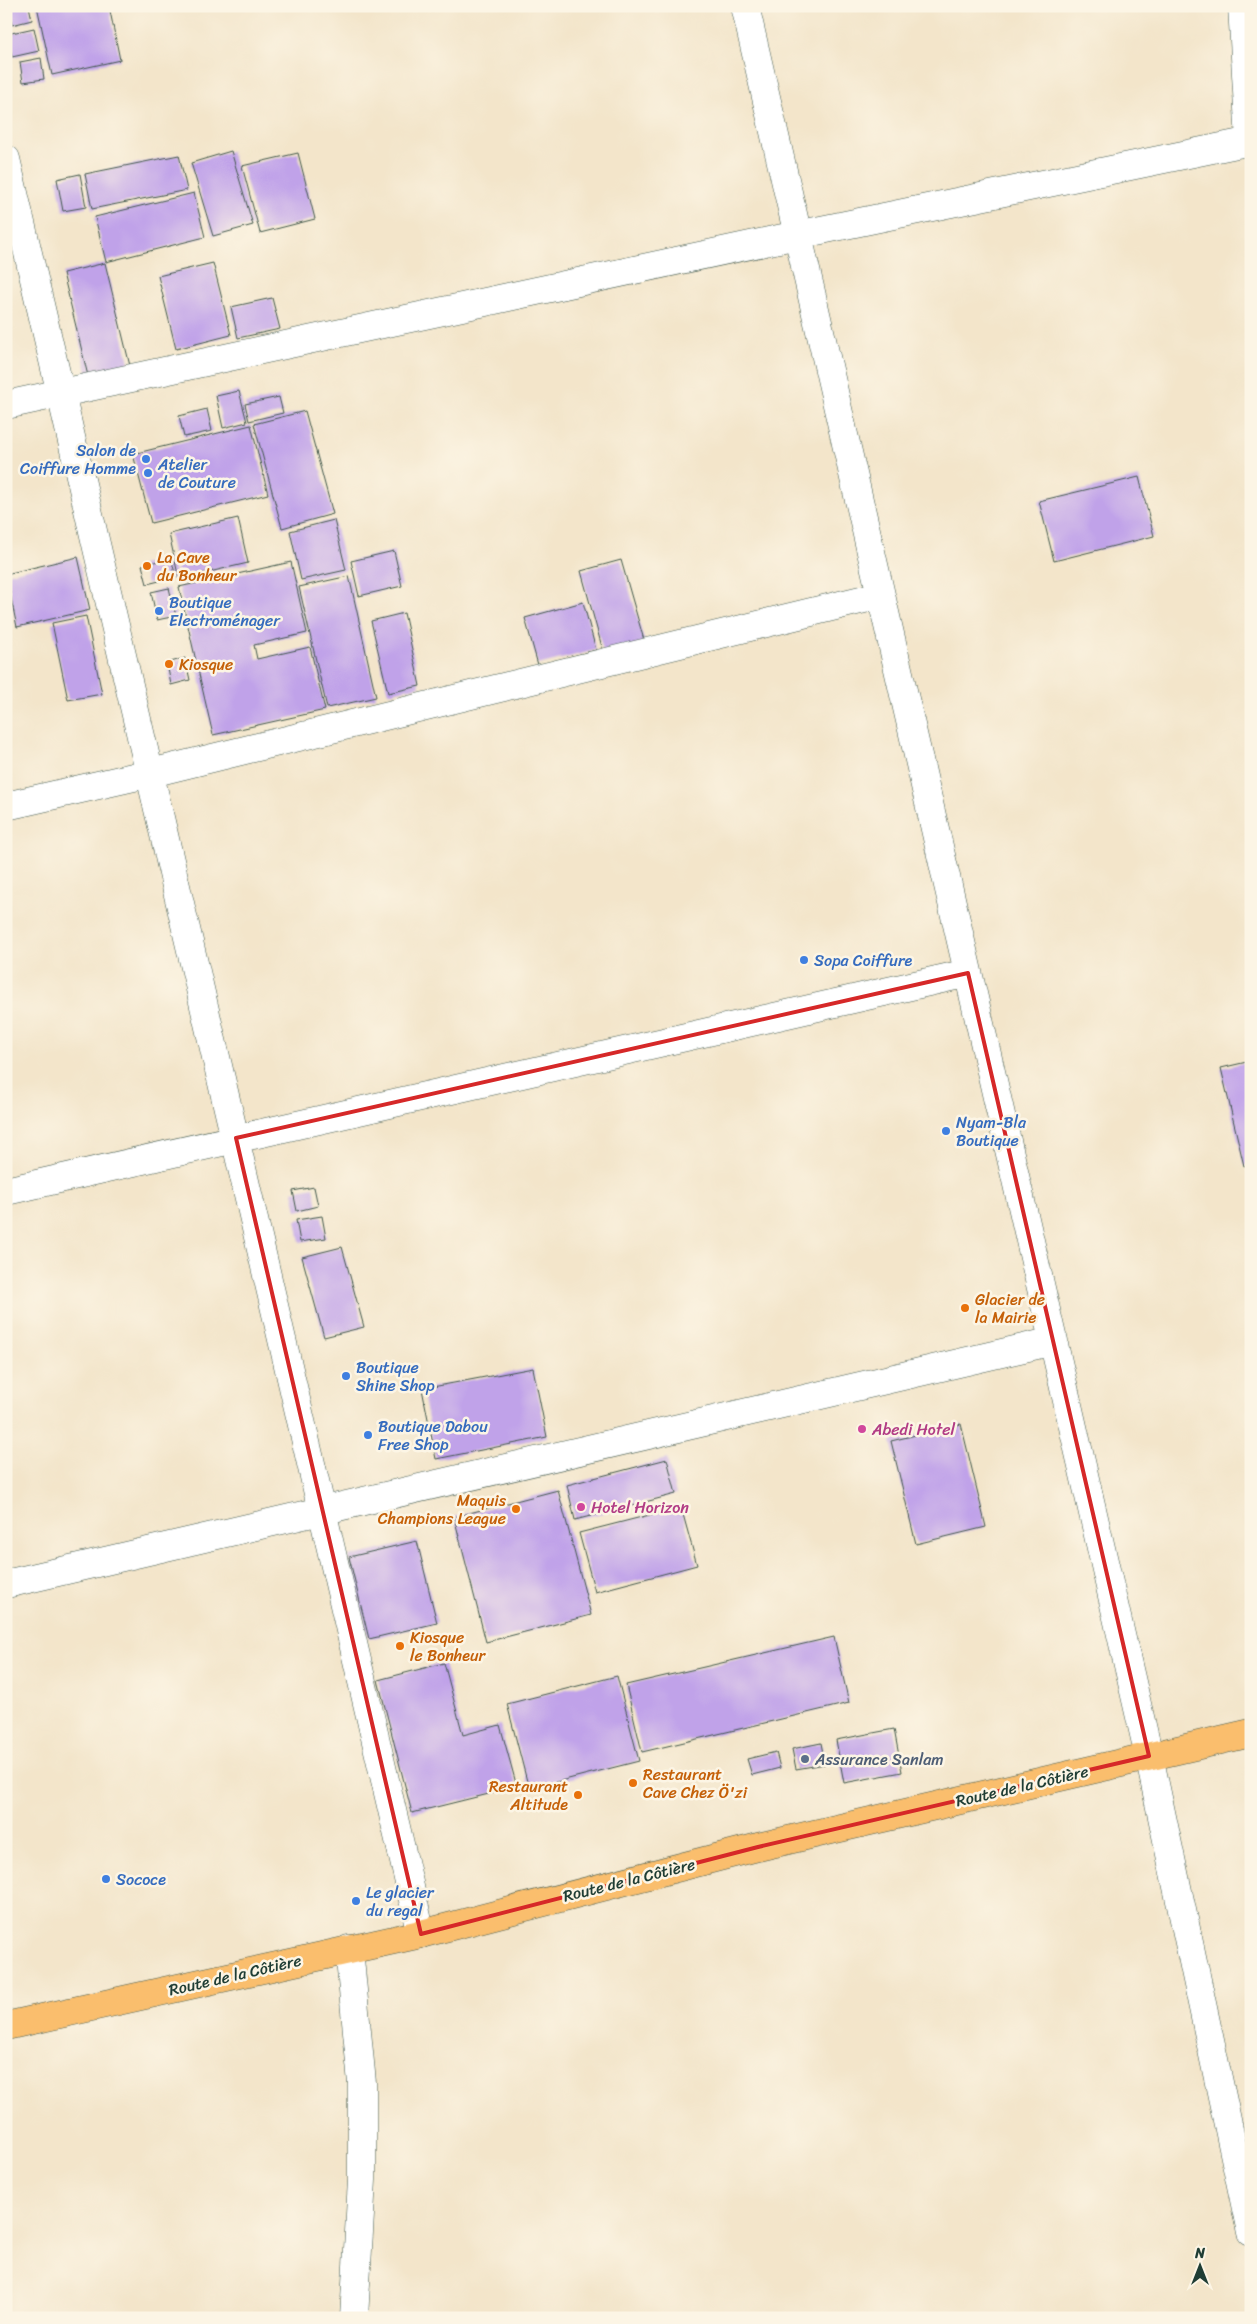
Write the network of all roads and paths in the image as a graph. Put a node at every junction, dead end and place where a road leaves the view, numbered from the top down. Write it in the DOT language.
graph roads {
  1 [pos="744,6"];
  2 [pos="1242,6"];
  3 [pos="1250,142"];
  4 [pos="6,160"];
  5 [pos="797,235"];
  6 [pos="61,393"];
  7 [pos="6,405"];
  8 [pos="881,595"];
  9 [pos="151,773"];
  10 [pos="6,806"];
  11 [pos="968,973"];
  12 [pos="236,1138"];
  13 [pos="6,1191"];
  14 [pos="1054,1341"];
  15 [pos="322,1510"];
  16 [pos="6,1584"];
  17 [pos="1251,1733"];
  18 [pos="1149,1756"];
  19 [pos="421,1934"];
  20 [pos="349,1949"];
  21 [pos="6,2026"];
  22 [pos="1246,2189"];
  23 [pos="1251,2232"];
  24 [pos="354,2318"];
  1 -- 5 [label="street"];
  2 -- 3 [label="street"];
  3 -- 5 [label="street"];
  4 -- 6 [label="street"];
  5 -- 6 [label="street"];
  5 -- 8 [label="street"];
  6 -- 7 [label="street"];
  6 -- 9 [label="street"];
  8 -- 9 [label="street"];
  8 -- 11 [label="street"];
  9 -- 10 [label="street"];
  9 -- 12 [label="street"];
  11 -- 12 [label="street"];
  11 -- 14 [label="street"];
  12 -- 13 [label="street"];
  12 -- 15 [label="street"];
  14 -- 15 [label="street"];
  14 -- 18 [label="street"];
  15 -- 16 [label="street"];
  15 -- 19 [label="street"];
  17 -- 18 [label="main road, Route de la Côtière"];
  18 -- 19 [label="main road, Route de la Côtière"];
  18 -- 22 [label="street"];
  19 -- 20 [label="main road, Route de la Côtière"];
  20 -- 21 [label="main road, Route de la Côtière"];
  20 -- 24 [label="street"];
  22 -- 23 [label="street"];
}
